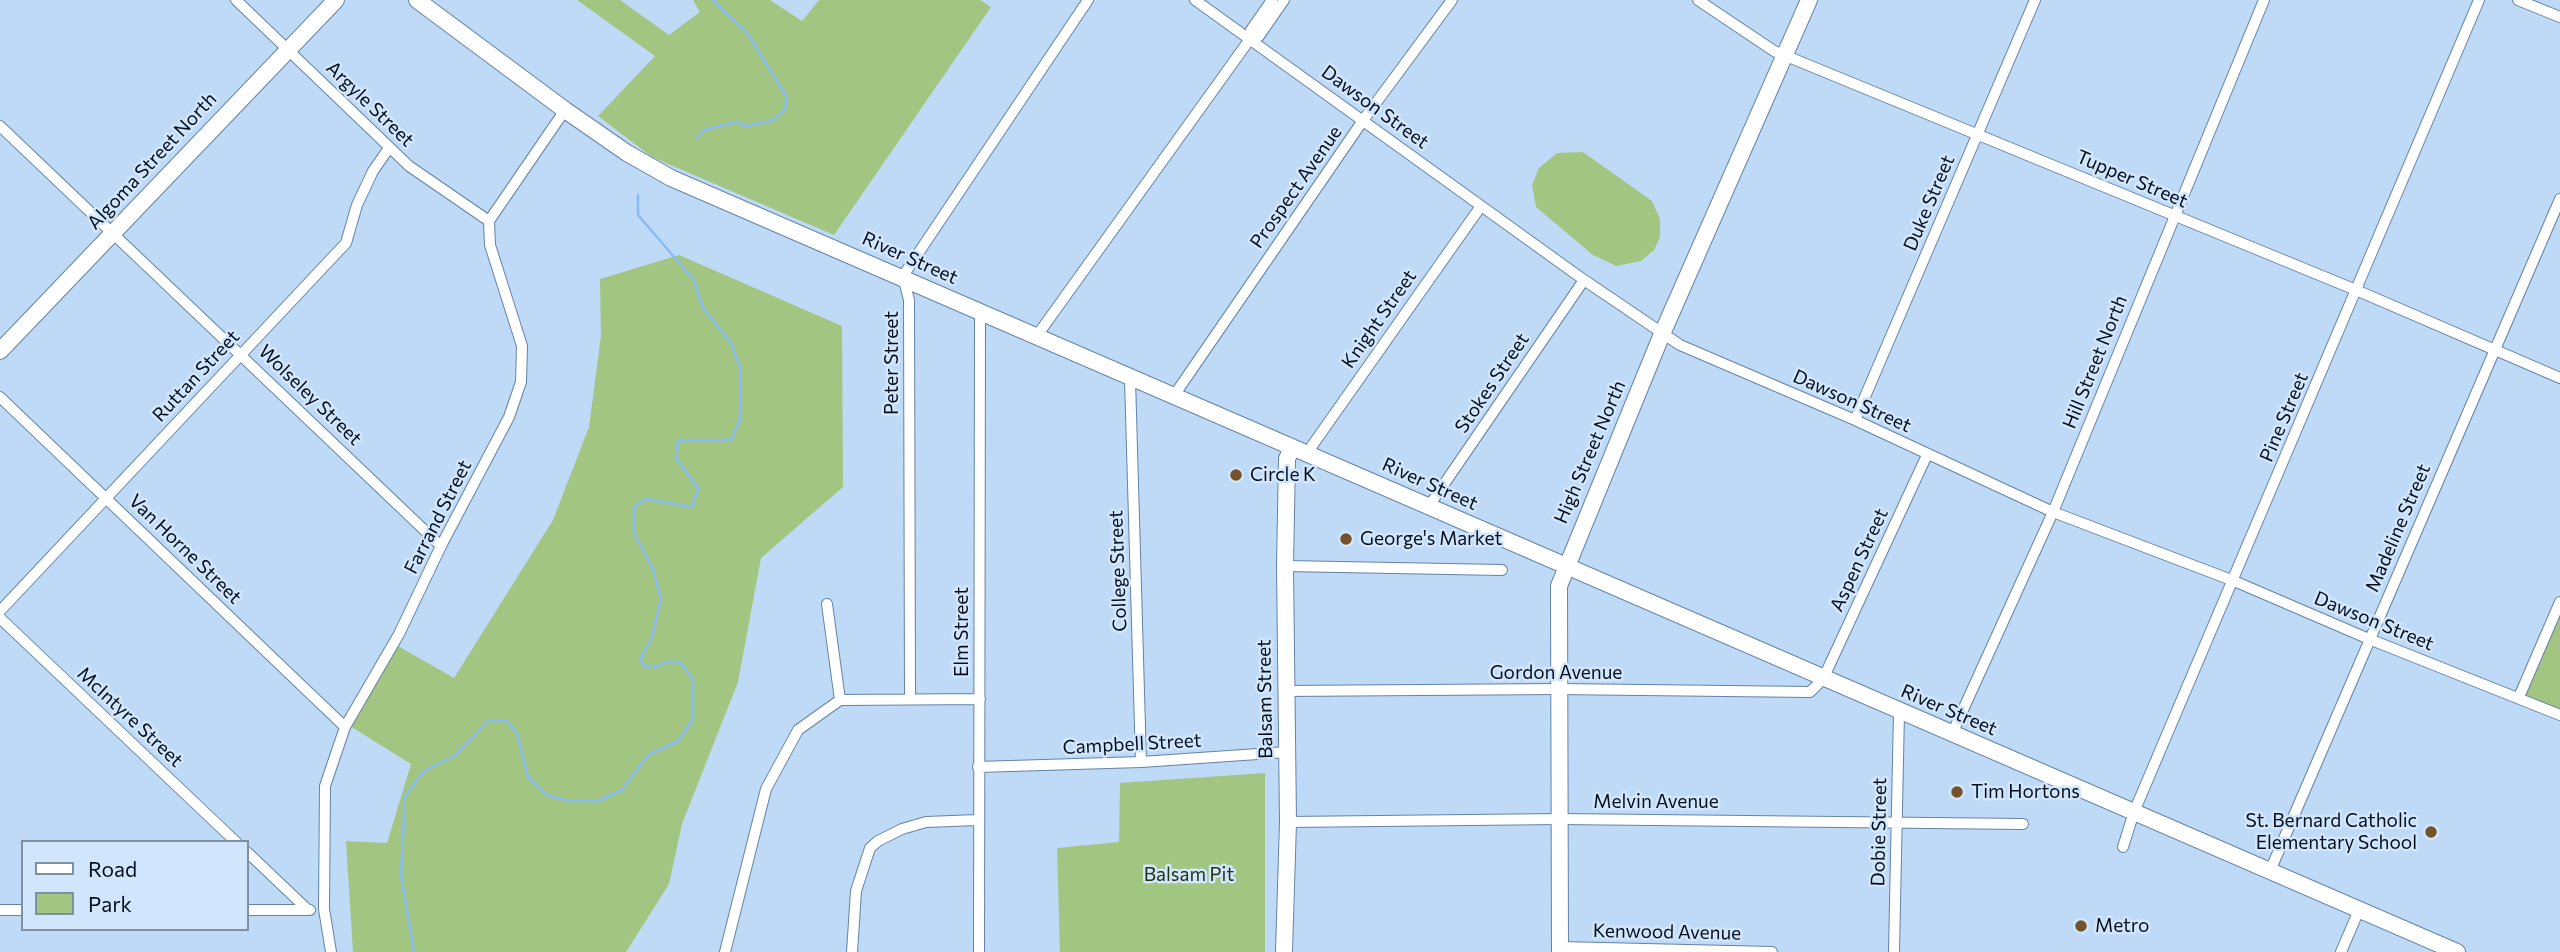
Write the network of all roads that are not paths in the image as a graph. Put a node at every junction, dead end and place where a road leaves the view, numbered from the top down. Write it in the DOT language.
graph roads {
  1 [pos="236,0"];
  2 [pos="336,0"];
  3 [pos="417,0"];
  4 [pos="1088,0"];
  5 [pos="1195,0"];
  6 [pos="1272,0"];
  7 [pos="1284,0"];
  8 [pos="1452,0"];
  9 [pos="1698,0"];
  10 [pos="1809,0"];
  11 [pos="2035,0"];
  12 [pos="2264,0"];
  13 [pos="2479,0"];
  14 [pos="2518,0"];
  15 [pos="434,8"];
  16 [pos="2560,17"];
  17 [pos="1250,39"];
  18 [pos="288,49"];
  19 [pos="1786,54"];
  20 [pos="565,110"];
  21 [pos="1364,119"];
  22 [pos="0,126"];
  23 [pos="1979,133"];
  24 [pos="389,148"];
  25 [pos="2560,199"];
  26 [pos="1481,206"];
  27 [pos="2173,215"];
  28 [pos="489,221"];
  29 [pos="114,232"];
  30 [pos="903,276"];
  31 [pos="1584,281"];
  32 [pos="2356,290"];
  33 [pos="980,312"];
  34 [pos="1662,334"];
  35 [pos="1037,337"];
  36 [pos="2494,350"];
  37 [pos="0,351"];
  38 [pos="241,353"];
  39 [pos="2560,378"];
  40 [pos="1130,379"];
  41 [pos="0,397"];
  42 [pos="1173,397"];
  43 [pos="1855,421"];
  44 [pos="1299,450"];
  45 [pos="1927,455"];
  46 [pos="106,497"];
  47 [pos="1429,506"];
  48 [pos="2053,512"];
  49 [pos="441,546"];
  50 [pos="1285,566"];
  51 [pos="1564,567"];
  52 [pos="1502,570"];
  53 [pos="2234,581"];
  54 [pos="2560,602"];
  55 [pos="827,604"];
  56 [pos="0,611"];
  57 [pos="0,618"];
  58 [pos="2369,639"];
  59 [pos="1823,680"];
  60 [pos="1558,690"];
  61 [pos="1284,691"];
  62 [pos="2519,696"];
  63 [pos="840,699"];
  64 [pos="910,699"];
  65 [pos="979,699"];
  66 [pos="1899,712"];
  67 [pos="2560,715"];
  68 [pos="345,727"];
  69 [pos="1952,734"];
  70 [pos="1287,752"];
  71 [pos="1141,762"];
  72 [pos="978,767"];
  73 [pos="2134,812"];
  74 [pos="1560,819"];
  75 [pos="978,820"];
  76 [pos="1896,821"];
  77 [pos="1288,822"];
  78 [pos="2023,824"];
  79 [pos="234,840"];
  80 [pos="2123,847"];
  81 [pos="248,853"];
  82 [pos="2270,871"];
  83 [pos="324,909"];
  84 [pos="0,910"];
  85 [pos="21,910"];
  86 [pos="248,910"];
  87 [pos="308,910"];
  88 [pos="2360,910"];
  89 [pos="1560,950"];
  90 [pos="331,952"];
  91 [pos="725,952"];
  92 [pos="852,952"];
  93 [pos="979,952"];
  94 [pos="1284,952"];
  95 [pos="1772,952"];
  96 [pos="1894,952"];
  97 [pos="2341,952"];
  98 [pos="2456,952"];
  1 -- 18 [label="street, Argyle Street"];
  2 -- 18 [label="main road, Algoma Street North"];
  3 -- 15 [label="main road, River Street"];
  4 -- 30 [label="street"];
  5 -- 17 [label="street, Dawson Street"];
  6 -- 17 [label="street"];
  7 -- 17 [label="street"];
  8 -- 21 [label="street, Prospect Avenue"];
  9 -- 19 [label="street, Tupper Street"];
  10 -- 19 [label="main road, High Street North"];
  11 -- 23 [label="street, Duke Street"];
  12 -- 27 [label="street, Hill Street North"];
  13 -- 32 [label="street, Pine Street"];
  14 -- 16 [label="street"];
  15 -- 20 [label="main road, River Street"];
  17 -- 21 [label="street, Dawson Street"];
  17 -- 35 [label="street"];
  18 -- 24 [label="street, Argyle Street"];
  18 -- 29 [label="main road, Algoma Street North"];
  19 -- 23 [label="street, Tupper Street"];
  19 -- 34 [label="main road, High Street North"];
  20 -- 28 [label="street"];
  20 -- 30 [label="main road, River Street"];
  21 -- 26 [label="street, Dawson Street"];
  21 -- 42 [label="street, Prospect Avenue"];
  22 -- 29 [label="street, Wolseley Street"];
  23 -- 27 [label="street, Tupper Street"];
  23 -- 43 [label="street, Duke Street"];
  24 -- 28 [label="street, Argyle Street"];
  24 -- 38 [label="street, Ruttan Street"];
  25 -- 36 [label="street, Madeline Street"];
  26 -- 31 [label="street, Dawson Street"];
  26 -- 44 [label="street, Knight Street"];
  27 -- 32 [label="street, Tupper Street"];
  27 -- 48 [label="street, Hill Street North"];
  28 -- 49 [label="street, Farrand Street"];
  29 -- 37 [label="main road, Algoma Street North"];
  29 -- 38 [label="street, Wolseley Street"];
  30 -- 33 [label="main road, River Street"];
  30 -- 64 [label="street, Peter Street"];
  31 -- 34 [label="street, Dawson Street"];
  31 -- 47 [label="street, Stokes Street"];
  32 -- 36 [label="street, Tupper Street"];
  32 -- 53 [label="street, Pine Street"];
  33 -- 35 [label="main road, River Street"];
  33 -- 65 [label="street, Elm Street"];
  34 -- 43 [label="street, Dawson Street"];
  34 -- 51 [label="main road, High Street North"];
  35 -- 40 [label="main road, River Street"];
  36 -- 39 [label="street, Tupper Street"];
  36 -- 58 [label="street, Madeline Street"];
  38 -- 46 [label="street, Ruttan Street"];
  38 -- 49 [label="street, Wolseley Street"];
  40 -- 42 [label="main road, River Street"];
  40 -- 71 [label="street, College Street"];
  41 -- 46 [label="street, Van Horne Street"];
  42 -- 44 [label="main road, River Street"];
  43 -- 45 [label="street, Dawson Street"];
  44 -- 47 [label="main road, River Street"];
  44 -- 50 [label="main road, Balsam Street"];
  45 -- 48 [label="street, Dawson Street"];
  45 -- 59 [label="street, Aspen Street"];
  46 -- 56 [label="street, Ruttan Street"];
  46 -- 68 [label="street, Van Horne Street"];
  47 -- 51 [label="main road, River Street"];
  48 -- 53 [label="street, Dawson Street"];
  48 -- 69 [label="street, Hill Street North"];
  49 -- 68 [label="street, Farrand Street"];
  50 -- 52 [label="street"];
  50 -- 61 [label="main road, Balsam Street"];
  51 -- 59 [label="main road, River Street"];
  51 -- 60 [label="main road, High Street North"];
  53 -- 58 [label="street, Dawson Street"];
  53 -- 73 [label="street, Pine Street"];
  54 -- 62 [label="street"];
  55 -- 63 [label="street"];
  57 -- 79 [label="street, McIntyre Street"];
  58 -- 62 [label="street, Dawson Street"];
  58 -- 82 [label="street, Madeline Street"];
  59 -- 60 [label="street, Gordon Avenue"];
  59 -- 66 [label="main road, River Street"];
  60 -- 61 [label="street, Gordon Avenue"];
  60 -- 74 [label="main road, High Street North"];
  61 -- 70 [label="main road, Balsam Street"];
  62 -- 67 [label="street, Dawson Street"];
  63 -- 64 [label="street"];
  63 -- 91 [label="street"];
  64 -- 65 [label="street"];
  65 -- 72 [label="street, Elm Street"];
  66 -- 69 [label="main road, River Street"];
  66 -- 76 [label="street, Dobie Street"];
  68 -- 83 [label="street, Farrand Street"];
  69 -- 73 [label="main road, River Street"];
  70 -- 71 [label="street, Campbell Street"];
  70 -- 77 [label="main road, Balsam Street"];
  71 -- 72 [label="street, Campbell Street"];
  72 -- 75 [label="street, Elm Street"];
  73 -- 80 [label="street, Pine Street"];
  73 -- 82 [label="main road, River Street"];
  74 -- 76 [label="street, Melvin Avenue"];
  74 -- 77 [label="street, Melvin Avenue"];
  74 -- 89 [label="main road, High Street North"];
  75 -- 92 [label="street"];
  75 -- 93 [label="street, Elm Street"];
  76 -- 78 [label="street, Melvin Avenue"];
  76 -- 96 [label="street, Dobie Street"];
  77 -- 94 [label="main road, Balsam Street"];
  81 -- 87 [label="street"];
  82 -- 88 [label="main road, River Street"];
  83 -- 87 [label="street"];
  83 -- 90 [label="street, Farrand Street"];
  84 -- 85 [label="street"];
  86 -- 87 [label="street"];
  88 -- 97 [label="street"];
  88 -- 98 [label="main road, River Street"];
  89 -- 95 [label="street, Kenwood Avenue"];
}
